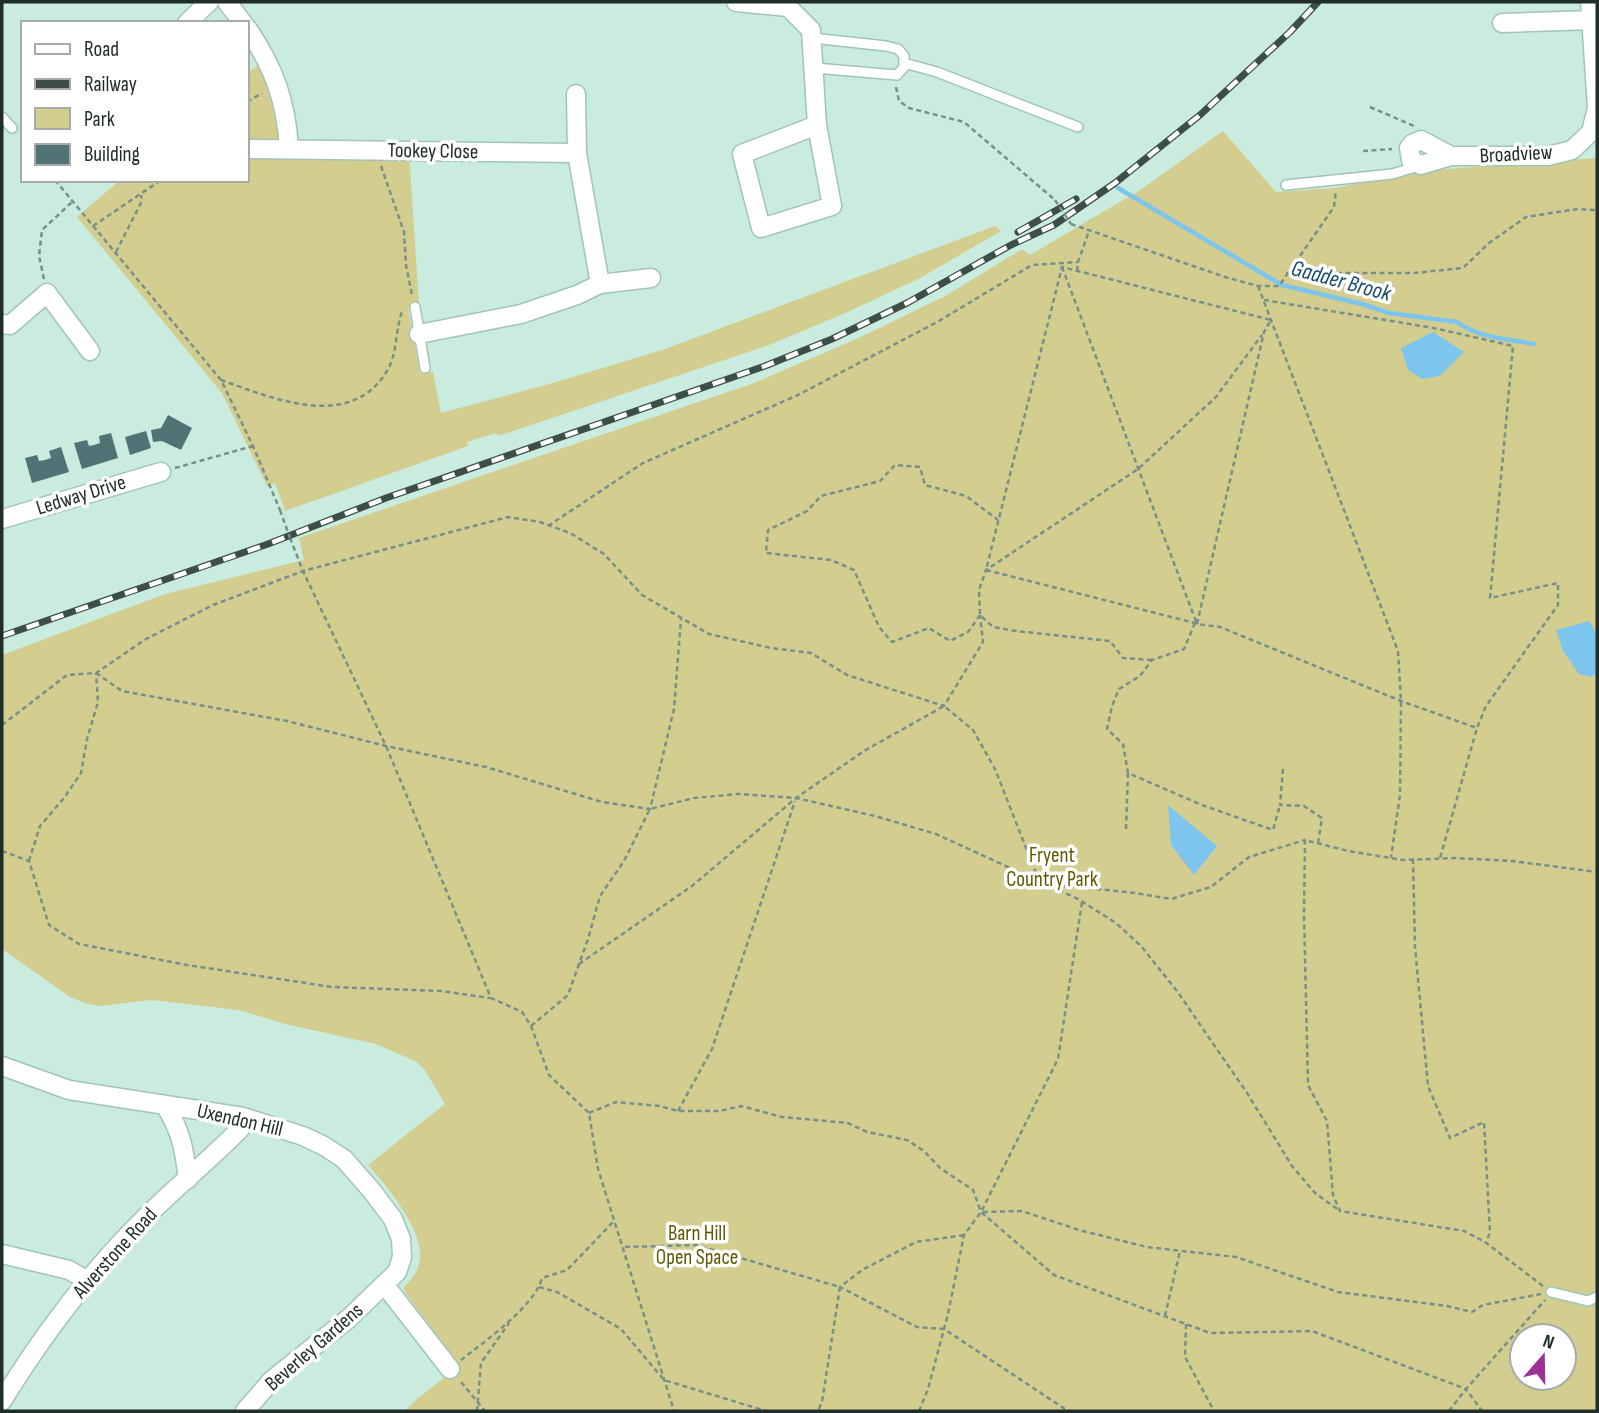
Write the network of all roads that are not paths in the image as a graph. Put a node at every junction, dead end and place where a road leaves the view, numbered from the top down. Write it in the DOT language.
graph roads {
  1 [pos="209,2"];
  2 [pos="227,2"];
  3 [pos="736,2"];
  4 [pos="1591,11"];
  5 [pos="189,21"];
  6 [pos="241,21"];
  7 [pos="1502,23"];
  8 [pos="248,30"];
  9 [pos="812,38"];
  10 [pos="904,63"];
  11 [pos="815,68"];
  12 [pos="576,94"];
  13 [pos="1597,108"];
  14 [pos="2,117"];
  15 [pos="817,125"];
  16 [pos="1078,127"];
  17 [pos="12,128"];
  18 [pos="289,148"];
  19 [pos="248,149"];
  20 [pos="577,153"];
  21 [pos="1451,156"];
  22 [pos="1421,165"];
  23 [pos="1286,185"];
  24 [pos="651,278"];
  25 [pos="600,284"];
  26 [pos="415,307"];
  27 [pos="2,324"];
  28 [pos="419,334"];
  29 [pos="90,351"];
  30 [pos="425,368"];
  31 [pos="161,472"];
  32 [pos="2,519"];
  33 [pos="2,1066"];
  34 [pos="164,1105"];
  35 [pos="243,1117"];
  36 [pos="188,1179"];
  37 [pos="2,1254"];
  38 [pos="391,1278"];
  39 [pos="88,1282"];
  40 [pos="1552,1292"];
  41 [pos="1597,1297"];
  42 [pos="450,1369"];
  43 [pos="2,1402"];
  44 [pos="245,1411"];
  1 -- 5 [label="street"];
  2 -- 6 [label="street"];
  3 -- 9 [label="street"];
  4 -- 7 [label="street"];
  4 -- 13 [label="street, Broadview"];
  8 -- 18 [label="street"];
  9 -- 10 [label="lane"];
  9 -- 11 [label="street"];
  10 -- 11 [label="lane"];
  10 -- 16 [label="lane"];
  11 -- 15 [label="street"];
  12 -- 20 [label="street"];
  13 -- 21 [label="street, Broadview"];
  14 -- 17 [label="lane"];
  15 -- 15 [label="street"];
  18 -- 19 [label="street, Tookey Close"];
  18 -- 20 [label="street, Tookey Close"];
  20 -- 25 [label="street"];
  21 -- 22 [label="street, Broadview"];
  21 -- 22 [label="street, Broadview"];
  22 -- 23 [label="lane"];
  24 -- 25 [label="street"];
  25 -- 28 [label="street"];
  26 -- 28 [label="lane"];
  27 -- 29 [label="street"];
  28 -- 30 [label="lane"];
  31 -- 32 [label="street, Ledway Drive"];
  33 -- 34 [label="street, Uxendon Hill"];
  34 -- 35 [label="street, Uxendon Hill"];
  34 -- 36 [label="street"];
  35 -- 36 [label="street, Alverstone Road"];
  35 -- 38 [label="street, Uxendon Hill"];
  36 -- 39 [label="street, Alverstone Road"];
  37 -- 39 [label="street"];
  38 -- 42 [label="street"];
  38 -- 44 [label="street, Beverley Gardens"];
  39 -- 43 [label="street, Alverstone Road"];
  40 -- 41 [label="lane"];
}
